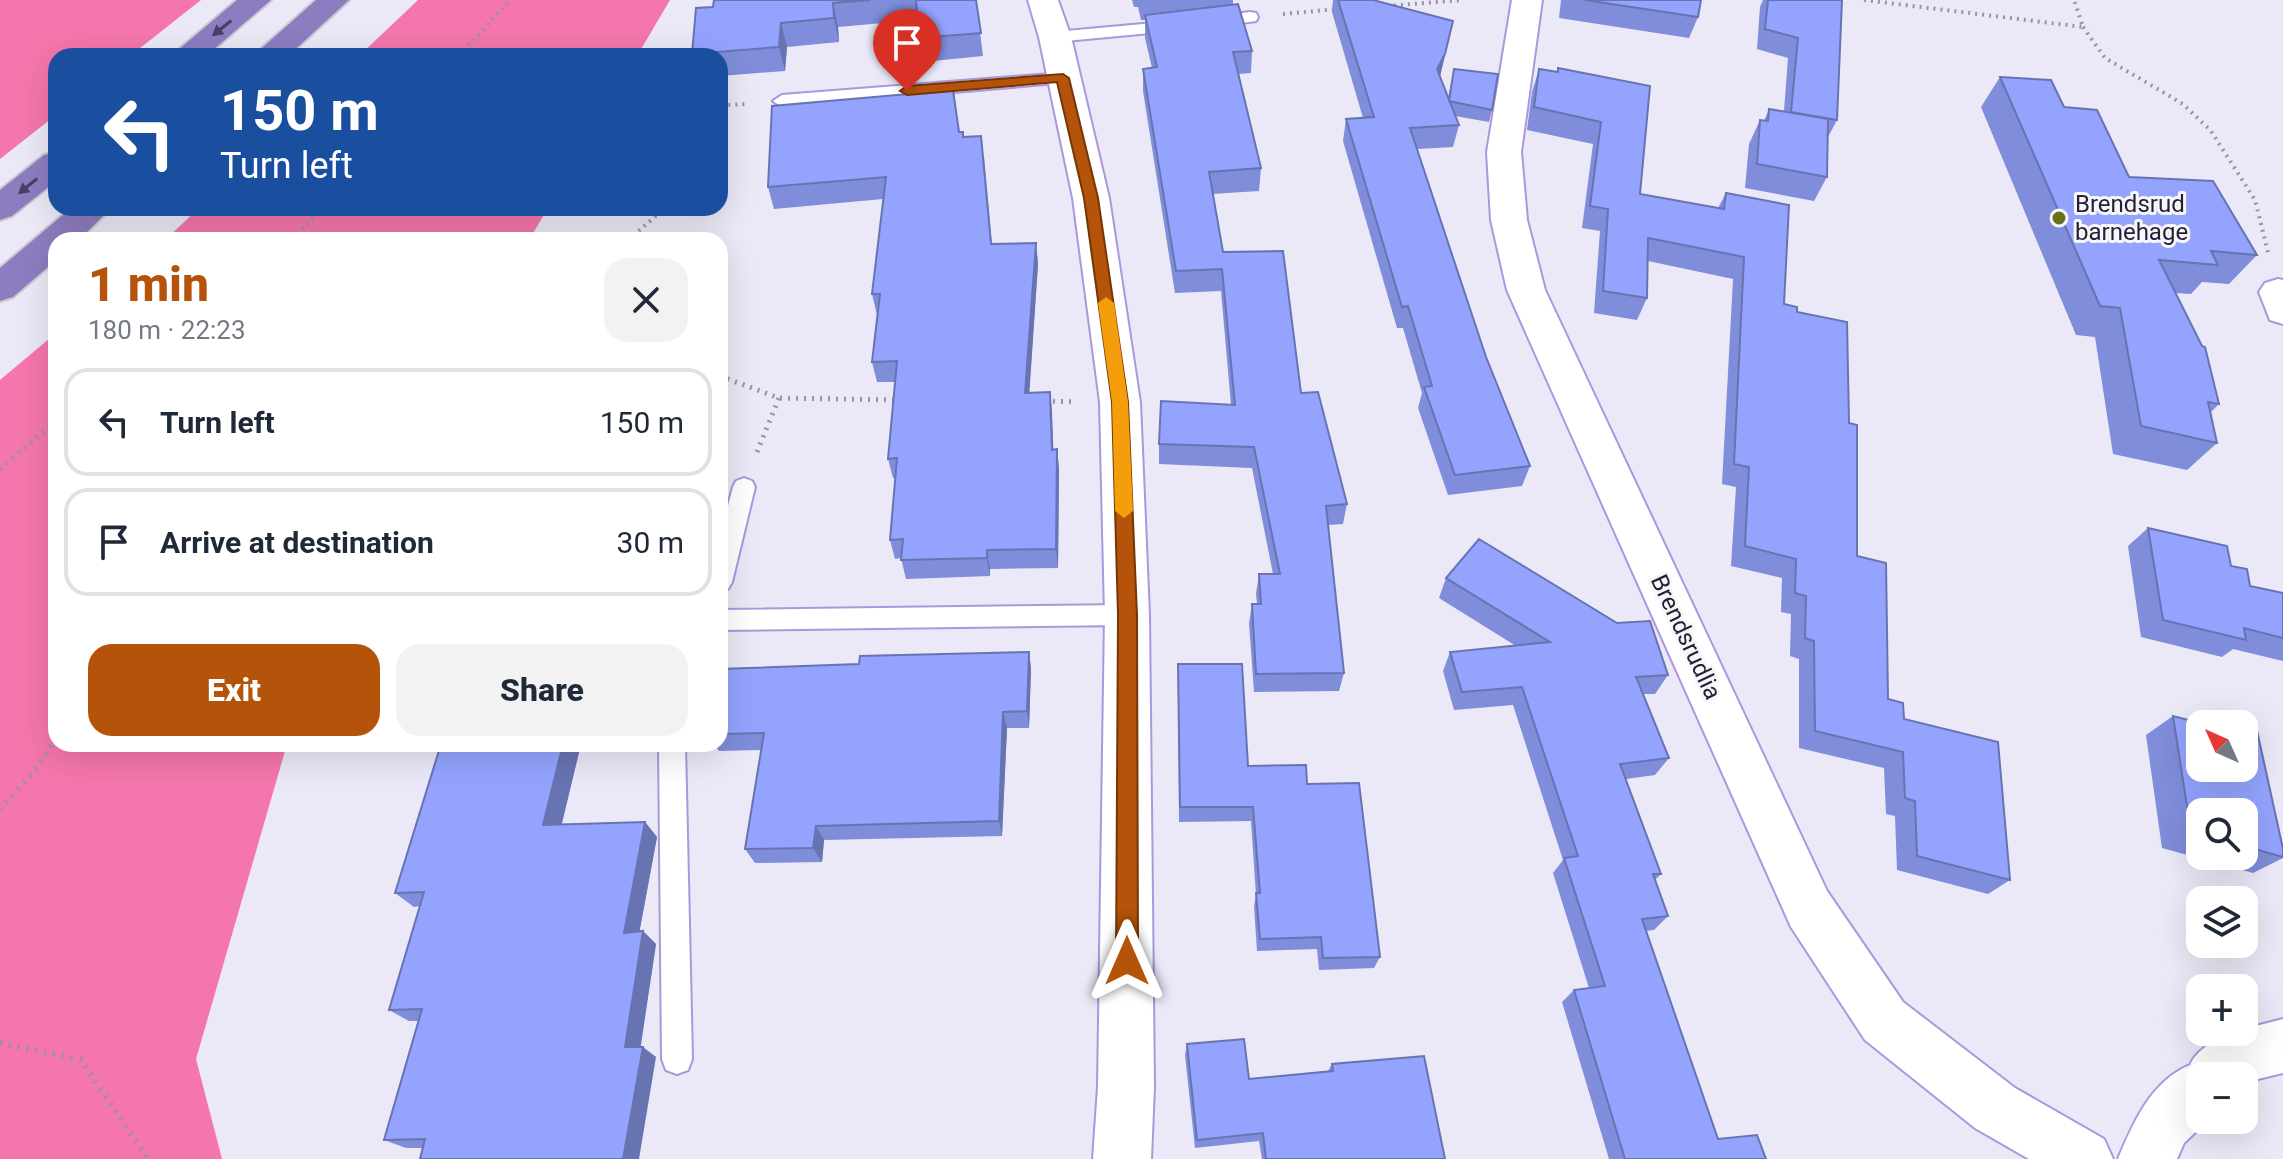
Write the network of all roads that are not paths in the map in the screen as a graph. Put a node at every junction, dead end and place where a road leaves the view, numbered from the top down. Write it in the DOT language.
graph roads {
  1 [pos="256,0"];
  2 [pos="334,0"];
  3 [pos="1527,0"];
  4 [pos="1250,17"];
  5 [pos="1054,38"];
  6 [pos="197,48"];
  7 [pos="278,48"];
  8 [pos="782,101"];
  9 [pos="48,169"];
  10 [pos="0,208"];
  11 [pos="84,216"];
  12 [pos="65,232"];
  13 [pos="48,247"];
  14 [pos="0,288"];
  15 [pos="744,487"];
  16 [pos="728,550"];
  17 [pos="1127,615"];
  18 [pos="728,620"];
  19 [pos="672,752"];
  20 [pos="2283,1046"];
  21 [pos="677,1059"];
  22 [pos="2235,1062"];
  23 [pos="2186,1102"];
  24 [pos="1122,1159"];
  25 [pos="2084,1159"];
  26 [pos="2147,1159"];
  1 -- 6 [label="highway, one-way"];
  2 -- 7 [label="highway"];
  3 -- 25 [label="street, Brendsrudlia"];
  4 -- 5 [label="lane"];
  5 -- 8 [label="lane"];
  5 -- 17 [label="street"];
  9 -- 10 [label="highway, one-way"];
  11 -- 12 [label="highway"];
  13 -- 14 [label="highway"];
  15 -- 16 [label="lane"];
  17 -- 18 [label="lane"];
  17 -- 24 [label="street"];
  19 -- 21 [label="lane"];
  20 -- 22 [label="street"];
  23 -- 26 [label="street"];
}
